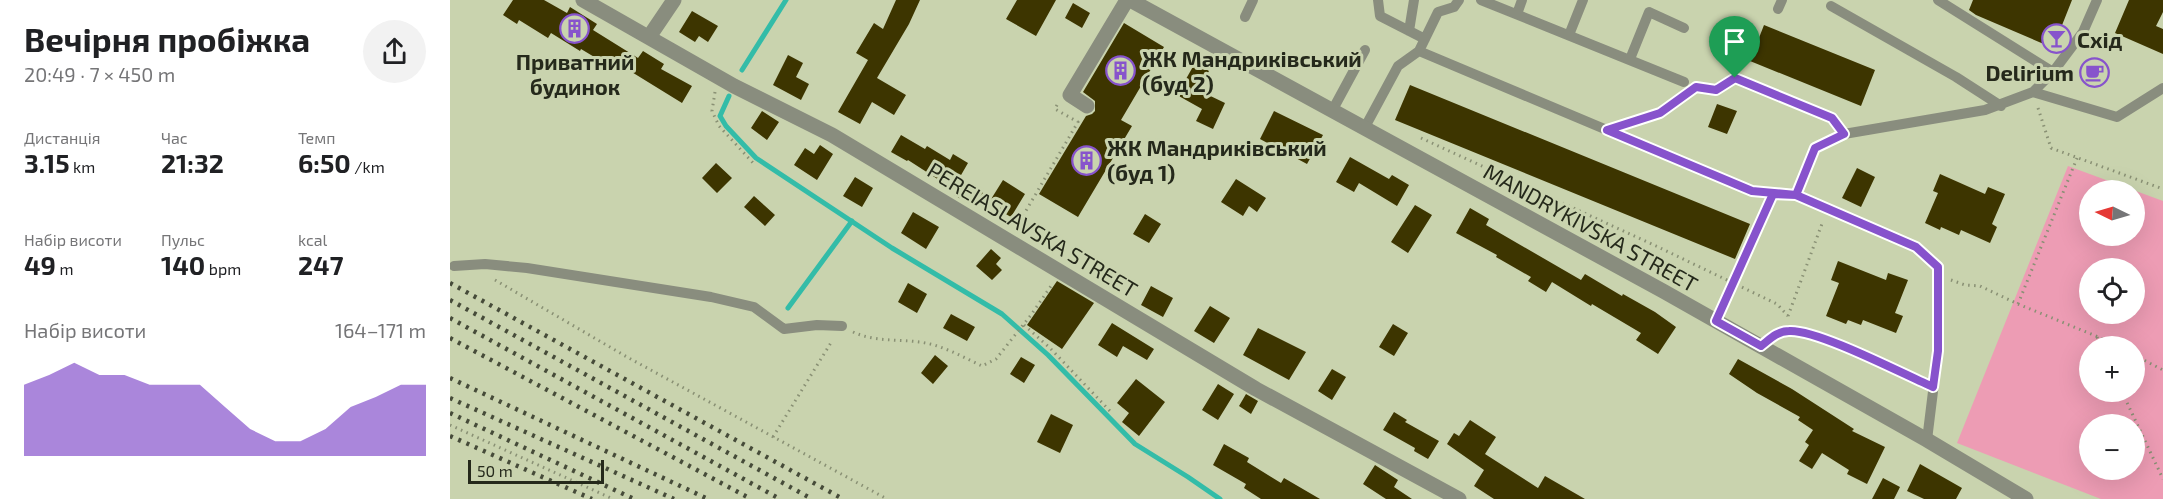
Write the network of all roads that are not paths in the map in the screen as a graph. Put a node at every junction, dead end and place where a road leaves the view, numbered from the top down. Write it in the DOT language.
graph roads {
  1 [pos="583,0"];
  2 [pos="674,0"];
  3 [pos="1129,0"];
  4 [pos="1253,0"];
  5 [pos="1378,0"];
  6 [pos="1414,0"];
  7 [pos="1459,0"];
  8 [pos="1481,0"];
  9 [pos="1522,0"];
  10 [pos="1582,0"];
  11 [pos="1938,0"];
  12 [pos="2097,0"];
  13 [pos="1831,6"];
  14 [pos="1517,14"];
  15 [pos="1245,17"];
  16 [pos="1684,28"];
  17 [pos="1409,31"];
  18 [pos="1569,35"];
  19 [pos="649,37"];
  20 [pos="1425,39"];
  21 [pos="1365,50"];
  22 [pos="1419,51"];
  23 [pos="1630,59"];
  24 [pos="2053,72"];
  25 [pos="1735,78"];
  26 [pos="1684,82"];
  27 [pos="2163,88"];
  28 [pos="2033,93"];
  29 [pos="1087,106"];
  30 [pos="2001,106"];
  31 [pos="1332,111"];
  32 [pos="1364,129"];
  33 [pos="1844,134"];
  34 [pos="1796,195"];
  35 [pos="454,266"];
  36 [pos="842,326"];
  37 [pos="1761,346"];
  38 [pos="1933,387"];
  39 [pos="1927,440"];
  40 [pos="1459,499"];
  41 [pos="2026,499"];
  1 -- 19 [label="street, PEREIASLAVSKA STREET"];
  2 -- 19 [label="street"];
  3 -- 29 [label="street"];
  3 -- 31 [label="street, MANDRYKIVSKA STREET"];
  4 -- 15 [label="lane"];
  5 -- 17 [label="lane"];
  6 -- 17 [label="lane"];
  7 -- 20 [label="lane"];
  8 -- 14 [label="lane"];
  9 -- 14 [label="lane"];
  10 -- 18 [label="lane"];
  11 -- 24 [label="lane"];
  12 -- 24 [label="lane"];
  13 -- 30 [label="lane"];
  14 -- 18 [label="lane"];
  16 -- 23 [label="lane"];
  17 -- 20 [label="lane"];
  18 -- 23 [label="lane"];
  19 -- 40 [label="street, PEREIASLAVSKA STREET"];
  20 -- 22 [label="lane"];
  21 -- 31 [label="lane"];
  22 -- 32 [label="lane"];
  22 -- 34 [label="lane"];
  23 -- 26 [label="lane"];
  24 -- 28 [label="lane"];
  25 -- 33 [label="lane"];
  27 -- 28 [label="lane"];
  28 -- 30 [label="lane"];
  30 -- 33 [label="lane"];
  31 -- 32 [label="street, MANDRYKIVSKA STREET"];
  32 -- 37 [label="street, MANDRYKIVSKA STREET"];
  33 -- 34 [label="lane"];
  34 -- 38 [label="lane"];
  35 -- 36 [label="lane"];
  37 -- 38 [label="lane"];
  37 -- 39 [label="street, MANDRYKIVSKA STREET"];
  38 -- 39 [label="lane"];
  39 -- 41 [label="street, MANDRYKIVSKA STREET"];
}
